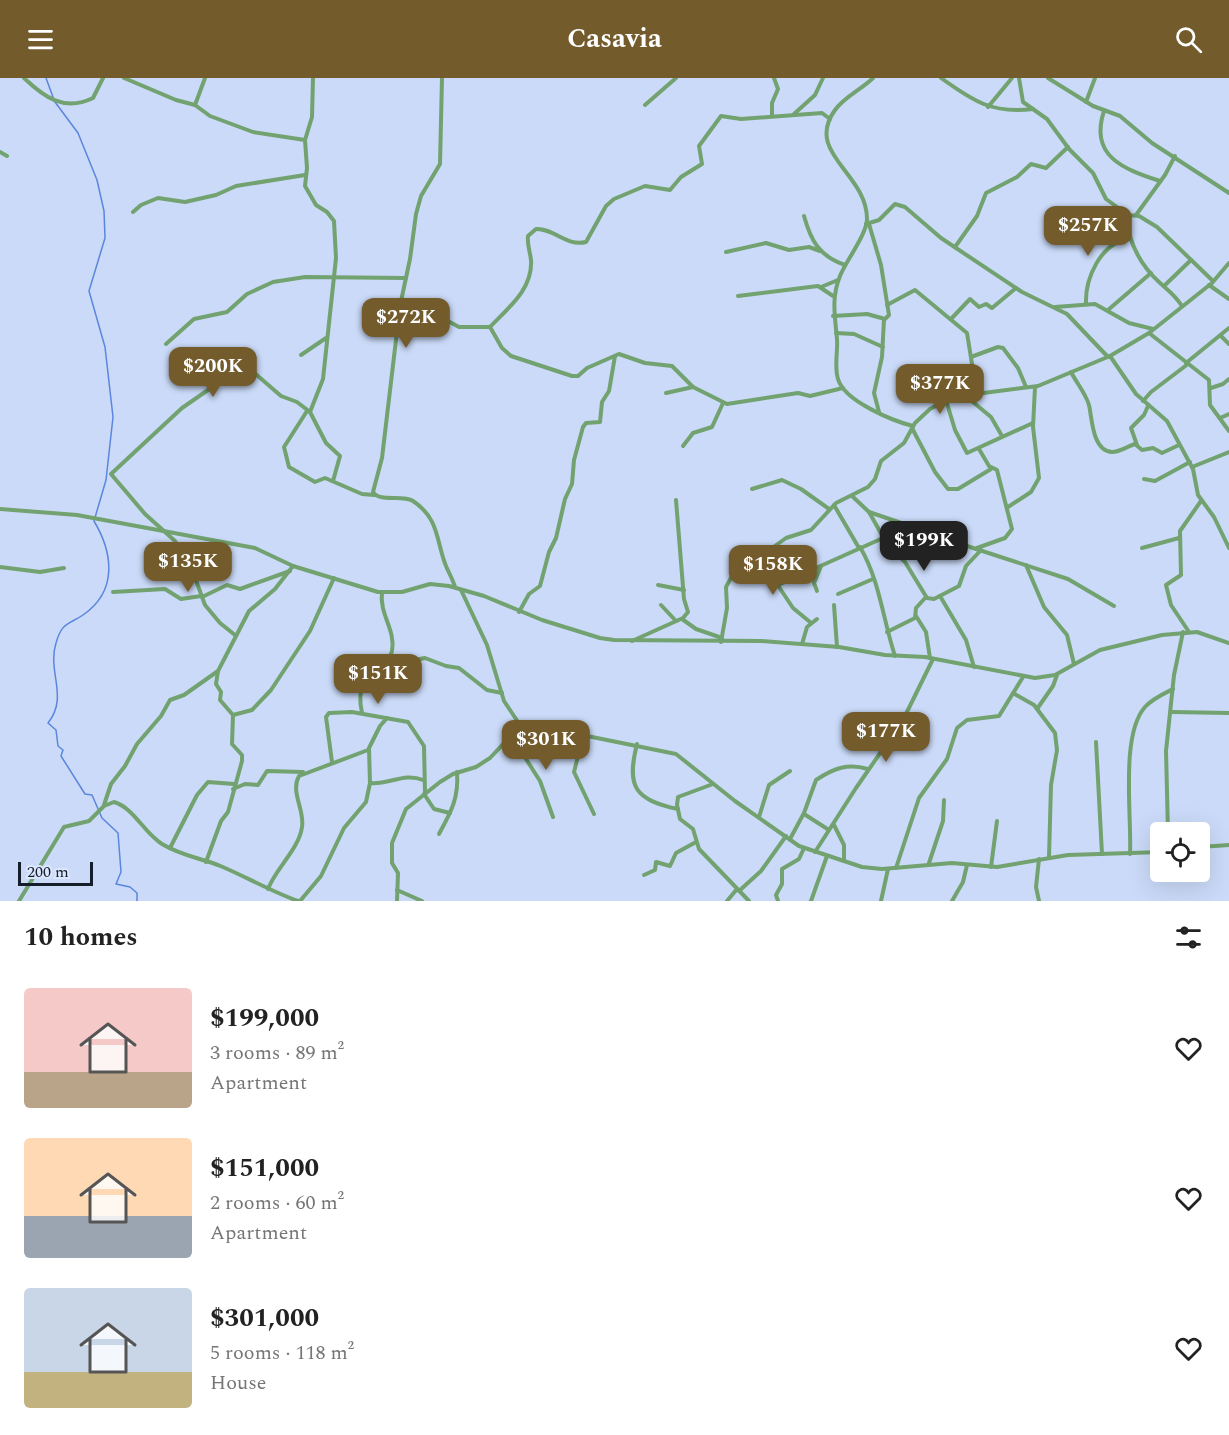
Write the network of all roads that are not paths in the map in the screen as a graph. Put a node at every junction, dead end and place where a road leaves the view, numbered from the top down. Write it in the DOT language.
graph roads {
  1 [pos="24,78"];
  2 [pos="103,78"];
  3 [pos="124,78"];
  4 [pos="205,78"];
  5 [pos="313,78"];
  6 [pos="442,78"];
  7 [pos="676,78"];
  8 [pos="774,78"];
  9 [pos="823,78"];
  10 [pos="873,78"];
  11 [pos="941,78"];
  12 [pos="1012,78"];
  13 [pos="1020,78"];
  14 [pos="1048,78"];
  15 [pos="1095,78"];
  16 [pos="1086,102"];
  17 [pos="195,105"];
  18 [pos="645,105"];
  19 [pos="988,107"];
  20 [pos="1033,109"];
  21 [pos="1104,111"];
  22 [pos="794,114"];
  23 [pos="772,116"];
  24 [pos="830,119"];
  25 [pos="305,140"];
  26 [pos="1068,147"];
  27 [pos="0,152"];
  28 [pos="7,156"];
  29 [pos="1175,156"];
  30 [pos="305,175"];
  31 [pos="1160,181"];
  32 [pos="1229,193"];
  33 [pos="133,212"];
  34 [pos="1126,213"];
  35 [pos="804,216"];
  36 [pos="1135,216"];
  37 [pos="868,224"];
  38 [pos="1129,239"];
  39 [pos="955,247"];
  40 [pos="820,251"];
  41 [pos="726,252"];
  42 [pos="1191,260"];
  43 [pos="1229,263"];
  44 [pos="845,265"];
  45 [pos="1151,273"];
  46 [pos="406,278"];
  47 [pos="335,279"];
  48 [pos="838,280"];
  49 [pos="1213,281"];
  50 [pos="1209,285"];
  51 [pos="1164,286"];
  52 [pos="820,287"];
  53 [pos="1016,288"];
  54 [pos="738,297"];
  55 [pos="834,297"];
  56 [pos="1229,299"];
  57 [pos="887,304"];
  58 [pos="1086,304"];
  59 [pos="400,306"];
  60 [pos="1182,306"];
  61 [pos="1054,307"];
  62 [pos="1108,309"];
  63 [pos="833,316"];
  64 [pos="884,319"];
  65 [pos="951,319"];
  66 [pos="490,327"];
  67 [pos="1229,328"];
  68 [pos="1151,331"];
  69 [pos="837,333"];
  70 [pos="1221,336"];
  71 [pos="327,337"];
  72 [pos="166,344"];
  73 [pos="1229,344"];
  74 [pos="883,347"];
  75 [pos="301,355"];
  76 [pos="615,355"];
  77 [pos="971,357"];
  78 [pos="1109,357"];
  79 [pos="1187,363"];
  80 [pos="1071,372"];
  81 [pos="1229,379"];
  82 [pos="693,387"];
  83 [pos="1026,387"];
  84 [pos="1035,387"];
  85 [pos="843,388"];
  86 [pos="1211,388"];
  87 [pos="666,393"];
  88 [pos="975,395"];
  89 [pos="946,400"];
  90 [pos="1143,401"];
  91 [pos="723,403"];
  92 [pos="1148,405"];
  93 [pos="308,412"];
  94 [pos="879,412"];
  95 [pos="1229,414"];
  96 [pos="1220,418"];
  97 [pos="1033,423"];
  98 [pos="913,427"];
  99 [pos="1229,431"];
  100 [pos="1002,436"];
  101 [pos="1179,444"];
  102 [pos="1137,445"];
  103 [pos="683,446"];
  104 [pos="979,449"];
  105 [pos="1229,452"];
  106 [pos="1190,462"];
  107 [pos="1192,467"];
  108 [pos="992,468"];
  109 [pos="1144,479"];
  110 [pos="333,482"];
  111 [pos="752,489"];
  112 [pos="374,495"];
  113 [pos="852,496"];
  114 [pos="676,500"];
  115 [pos="1202,501"];
  116 [pos="834,505"];
  117 [pos="1008,507"];
  118 [pos="829,508"];
  119 [pos="0,509"];
  120 [pos="869,512"];
  121 [pos="165,530"];
  122 [pos="883,538"];
  123 [pos="1179,538"];
  124 [pos="859,548"];
  125 [pos="1142,548"];
  126 [pos="1229,548"];
  127 [pos="978,550"];
  128 [pos="768,551"];
  129 [pos="1026,565"];
  130 [pos="293,566"];
  131 [pos="821,566"];
  132 [pos="0,567"];
  133 [pos="64,568"];
  134 [pos="291,571"];
  135 [pos="334,578"];
  136 [pos="873,579"];
  137 [pos="658,585"];
  138 [pos="778,585"];
  139 [pos="455,587"];
  140 [pos="461,589"];
  141 [pos="684,590"];
  142 [pos="113,591"];
  143 [pos="817,591"];
  144 [pos="382,592"];
  145 [pos="838,594"];
  146 [pos="202,596"];
  147 [pos="940,596"];
  148 [pos="926,597"];
  149 [pos="661,605"];
  150 [pos="834,605"];
  151 [pos="1114,606"];
  152 [pos="519,612"];
  153 [pos="916,616"];
  154 [pos="682,618"];
  155 [pos="818,619"];
  156 [pos="676,621"];
  157 [pos="810,622"];
  158 [pos="887,632"];
  159 [pos="1186,632"];
  160 [pos="234,635"];
  161 [pos="721,640"];
  162 [pos="631,642"];
  163 [pos="1229,643"];
  164 [pos="802,644"];
  165 [pos="837,647"];
  166 [pos="391,656"];
  167 [pos="895,656"];
  168 [pos="931,658"];
  169 [pos="1074,664"];
  170 [pos="974,667"];
  171 [pos="218,671"];
  172 [pos="1057,674"];
  173 [pos="1023,677"];
  174 [pos="1173,689"];
  175 [pos="502,693"];
  176 [pos="1013,693"];
  177 [pos="1037,709"];
  178 [pos="1172,712"];
  179 [pos="362,713"];
  180 [pos="1229,713"];
  181 [pos="233,715"];
  182 [pos="387,718"];
  183 [pos="522,724"];
  184 [pos="512,737"];
  185 [pos="583,737"];
  186 [pos="1096,742"];
  187 [pos="637,744"];
  188 [pos="368,750"];
  189 [pos="332,762"];
  190 [pos="868,769"];
  191 [pos="790,771"];
  192 [pos="306,772"];
  193 [pos="457,772"];
  194 [pos="423,780"];
  195 [pos="370,783"];
  196 [pos="714,784"];
  197 [pos="233,787"];
  198 [pos="425,794"];
  199 [pos="944,800"];
  200 [pos="104,806"];
  201 [pos="678,809"];
  202 [pos="451,813"];
  203 [pos="594,814"];
  204 [pos="804,814"];
  205 [pos="553,817"];
  206 [pos="759,817"];
  207 [pos="997,821"];
  208 [pos="1168,822"];
  209 [pos="834,825"];
  210 [pos="829,830"];
  211 [pos="439,834"];
  212 [pos="788,838"];
  213 [pos="696,842"];
  214 [pos="1229,846"];
  215 [pos="1210,847"];
  216 [pos="170,848"];
  217 [pos="804,848"];
  218 [pos="815,852"];
  219 [pos="1150,853"];
  220 [pos="1102,854"];
  221 [pos="1130,854"];
  222 [pos="827,856"];
  223 [pos="1049,857"];
  224 [pos="1039,859"];
  225 [pos="844,861"];
  226 [pos="206,862"];
  227 [pos="929,863"];
  228 [pos="967,865"];
  229 [pos="991,867"];
  230 [pos="896,868"];
  231 [pos="888,869"];
  232 [pos="644,875"];
  233 [pos="268,889"];
  234 [pos="397,890"];
  235 [pos="738,890"];
  236 [pos="20,900"];
  237 [pos="299,901"];
  238 [pos="397,901"];
  239 [pos="422,901"];
  240 [pos="727,901"];
  241 [pos="749,901"];
  242 [pos="778,901"];
  243 [pos="811,901"];
  244 [pos="881,901"];
  245 [pos="952,901"];
  246 [pos="1039,901"];
  1 -- 2 [label="street"];
  3 -- 17 [label="street"];
  4 -- 17 [label="street"];
  5 -- 25 [label="street"];
  6 -- 46 [label="street"];
  7 -- 18 [label="street"];
  8 -- 23 [label="street"];
  9 -- 22 [label="street"];
  10 -- 24 [label="street"];
  11 -- 19 [label="street"];
  12 -- 19 [label="street"];
  13 -- 20 [label="street"];
  14 -- 16 [label="street"];
  15 -- 16 [label="street"];
  16 -- 21 [label="street"];
  17 -- 25 [label="street"];
  19 -- 20 [label="street"];
  20 -- 26 [label="street"];
  21 -- 29 [label="street"];
  21 -- 31 [label="street"];
  22 -- 23 [label="street"];
  22 -- 24 [label="street"];
  23 -- 66 [label="street"];
  24 -- 37 [label="street"];
  25 -- 30 [label="street"];
  26 -- 34 [label="street"];
  26 -- 39 [label="street"];
  27 -- 28 [label="street"];
  29 -- 31 [label="street"];
  29 -- 32 [label="street"];
  30 -- 33 [label="street"];
  30 -- 47 [label="street"];
  31 -- 36 [label="street"];
  34 -- 36 [label="street"];
  34 -- 38 [label="street"];
  35 -- 40 [label="street"];
  36 -- 42 [label="street"];
  37 -- 39 [label="street"];
  37 -- 44 [label="street"];
  37 -- 57 [label="street"];
  38 -- 45 [label="street"];
  38 -- 58 [label="street"];
  39 -- 53 [label="street"];
  40 -- 41 [label="street"];
  40 -- 44 [label="street"];
  42 -- 49 [label="street"];
  42 -- 51 [label="street"];
  43 -- 49 [label="street"];
  44 -- 48 [label="street"];
  45 -- 51 [label="street"];
  45 -- 62 [label="street"];
  46 -- 47 [label="street"];
  46 -- 59 [label="street"];
  47 -- 71 [label="street"];
  47 -- 72 [label="street"];
  48 -- 52 [label="street"];
  48 -- 55 [label="street"];
  49 -- 50 [label="street"];
  50 -- 56 [label="street"];
  50 -- 60 [label="street"];
  51 -- 60 [label="street"];
  52 -- 54 [label="street"];
  52 -- 55 [label="street"];
  53 -- 61 [label="street"];
  53 -- 65 [label="street"];
  55 -- 63 [label="street"];
  57 -- 64 [label="street"];
  57 -- 65 [label="street"];
  58 -- 61 [label="street"];
  58 -- 62 [label="street"];
  59 -- 66 [label="street"];
  59 -- 112 [label="street"];
  60 -- 68 [label="street"];
  61 -- 78 [label="street"];
  62 -- 68 [label="street"];
  63 -- 64 [label="street"];
  63 -- 69 [label="street"];
  64 -- 74 [label="street"];
  65 -- 77 [label="street"];
  66 -- 76 [label="street"];
  67 -- 70 [label="street"];
  68 -- 78 [label="street"];
  68 -- 79 [label="street"];
  69 -- 74 [label="street"];
  69 -- 85 [label="street"];
  70 -- 73 [label="street"];
  70 -- 79 [label="street"];
  71 -- 75 [label="street"];
  71 -- 93 [label="street"];
  74 -- 94 [label="street"];
  76 -- 82 [label="street"];
  76 -- 152 [label="street"];
  77 -- 83 [label="street"];
  77 -- 88 [label="street"];
  78 -- 80 [label="street"];
  78 -- 90 [label="street"];
  79 -- 86 [label="street"];
  79 -- 90 [label="street"];
  80 -- 84 [label="street"];
  80 -- 102 [label="street"];
  81 -- 86 [label="street"];
  82 -- 87 [label="street"];
  82 -- 91 [label="street"];
  83 -- 84 [label="street"];
  83 -- 88 [label="street"];
  84 -- 97 [label="street"];
  85 -- 91 [label="street"];
  85 -- 94 [label="street"];
  86 -- 96 [label="street"];
  88 -- 89 [label="street"];
  88 -- 100 [label="street"];
  89 -- 98 [label="street"];
  89 -- 104 [label="street"];
  90 -- 92 [label="street"];
  91 -- 103 [label="street"];
  92 -- 101 [label="street"];
  92 -- 102 [label="street"];
  93 -- 110 [label="street"];
  93 -- 110 [label="street"];
  93 -- 121 [label="street"];
  94 -- 98 [label="street"];
  95 -- 96 [label="street"];
  96 -- 99 [label="street"];
  97 -- 100 [label="street"];
  97 -- 117 [label="street"];
  98 -- 108 [label="street"];
  98 -- 113 [label="street"];
  100 -- 104 [label="street"];
  101 -- 102 [label="street"];
  101 -- 106 [label="street"];
  104 -- 108 [label="street"];
  105 -- 107 [label="street"];
  106 -- 107 [label="street"];
  106 -- 109 [label="street"];
  107 -- 115 [label="street"];
  108 -- 117 [label="street"];
  110 -- 112 [label="street"];
  111 -- 118 [label="street"];
  112 -- 139 [label="street"];
  113 -- 116 [label="street"];
  113 -- 120 [label="street"];
  114 -- 141 [label="street"];
  115 -- 123 [label="street"];
  115 -- 126 [label="street"];
  116 -- 118 [label="street"];
  116 -- 124 [label="street"];
  117 -- 127 [label="street"];
  118 -- 128 [label="street"];
  119 -- 121 [label="street"];
  120 -- 122 [label="street"];
  120 -- 127 [label="street"];
  121 -- 130 [label="street"];
  121 -- 146 [label="street"];
  122 -- 124 [label="street"];
  122 -- 148 [label="street"];
  123 -- 125 [label="street"];
  123 -- 159 [label="street"];
  124 -- 131 [label="street"];
  124 -- 136 [label="street"];
  127 -- 129 [label="street"];
  127 -- 147 [label="street"];
  128 -- 138 [label="street"];
  128 -- 161 [label="street"];
  129 -- 151 [label="street"];
  129 -- 169 [label="street"];
  130 -- 134 [label="street"];
  130 -- 135 [label="street"];
  131 -- 138 [label="street"];
  131 -- 143 [label="street"];
  132 -- 133 [label="street"];
  134 -- 146 [label="street"];
  134 -- 160 [label="street"];
  135 -- 144 [label="street"];
  135 -- 181 [label="street"];
  136 -- 145 [label="street"];
  136 -- 158 [label="street"];
  137 -- 141 [label="street"];
  138 -- 157 [label="street"];
  139 -- 140 [label="street"];
  139 -- 144 [label="street"];
  140 -- 152 [label="street"];
  140 -- 175 [label="street"];
  141 -- 154 [label="street"];
  142 -- 146 [label="street"];
  144 -- 166 [label="street"];
  146 -- 160 [label="street"];
  147 -- 148 [label="street"];
  147 -- 170 [label="street"];
  148 -- 153 [label="street"];
  149 -- 156 [label="street"];
  150 -- 165 [label="street"];
  152 -- 162 [label="street"];
  153 -- 158 [label="street"];
  153 -- 168 [label="street"];
  154 -- 156 [label="street"];
  154 -- 161 [label="street"];
  155 -- 157 [label="street"];
  156 -- 162 [label="street"];
  157 -- 164 [label="street"];
  158 -- 167 [label="street"];
  159 -- 163 [label="street"];
  159 -- 169 [label="street"];
  159 -- 174 [label="street"];
  160 -- 171 [label="street"];
  161 -- 162 [label="street"];
  161 -- 164 [label="street"];
  164 -- 165 [label="street"];
  165 -- 167 [label="street"];
  166 -- 175 [label="street"];
  166 -- 179 [label="street"];
  167 -- 168 [label="street"];
  168 -- 170 [label="street"];
  168 -- 190 [label="street"];
  169 -- 172 [label="street"];
  170 -- 173 [label="street"];
  171 -- 181 [label="street"];
  171 -- 200 [label="street"];
  172 -- 173 [label="street"];
  172 -- 177 [label="street"];
  173 -- 176 [label="street"];
  174 -- 178 [label="street"];
  174 -- 221 [label="street"];
  175 -- 183 [label="street"];
  176 -- 177 [label="street"];
  176 -- 230 [label="street"];
  177 -- 223 [label="street"];
  178 -- 180 [label="street"];
  178 -- 208 [label="street"];
  179 -- 182 [label="street"];
  179 -- 189 [label="street"];
  181 -- 197 [label="street"];
  182 -- 188 [label="street"];
  182 -- 194 [label="street"];
  183 -- 184 [label="street"];
  183 -- 185 [label="street"];
  184 -- 193 [label="street"];
  184 -- 205 [label="street"];
  185 -- 187 [label="street"];
  185 -- 203 [label="street"];
  186 -- 220 [label="street"];
  187 -- 196 [label="street"];
  187 -- 201 [label="street"];
  188 -- 189 [label="street"];
  188 -- 195 [label="street"];
  189 -- 192 [label="street"];
  190 -- 204 [label="street"];
  190 -- 209 [label="street"];
  191 -- 206 [label="street"];
  192 -- 197 [label="street"];
  192 -- 233 [label="street"];
  193 -- 198 [label="street"];
  193 -- 202 [label="street"];
  194 -- 195 [label="street"];
  194 -- 198 [label="street"];
  195 -- 237 [label="street"];
  196 -- 201 [label="street"];
  196 -- 206 [label="street"];
  197 -- 216 [label="street"];
  197 -- 226 [label="street"];
  198 -- 202 [label="street"];
  198 -- 234 [label="street"];
  199 -- 227 [label="street"];
  200 -- 216 [label="street"];
  200 -- 236 [label="street"];
  201 -- 213 [label="street"];
  202 -- 211 [label="street"];
  204 -- 210 [label="street"];
  204 -- 212 [label="street"];
  206 -- 212 [label="street"];
  207 -- 229 [label="street"];
  209 -- 210 [label="street"];
  209 -- 225 [label="street"];
  210 -- 218 [label="street"];
  212 -- 217 [label="street"];
  212 -- 235 [label="street"];
  213 -- 232 [label="street"];
  213 -- 235 [label="street"];
  214 -- 215 [label="street"];
  216 -- 226 [label="street"];
  217 -- 218 [label="street"];
  217 -- 242 [label="street"];
  218 -- 222 [label="street"];
  219 -- 221 [label="street"];
  220 -- 221 [label="street"];
  220 -- 223 [label="street"];
  222 -- 225 [label="street"];
  222 -- 243 [label="street"];
  223 -- 224 [label="street"];
  224 -- 229 [label="street"];
  224 -- 246 [label="street"];
  225 -- 231 [label="street"];
  226 -- 233 [label="street"];
  227 -- 228 [label="street"];
  227 -- 230 [label="street"];
  228 -- 229 [label="street"];
  228 -- 245 [label="street"];
  230 -- 231 [label="street"];
  231 -- 244 [label="street"];
  233 -- 237 [label="street"];
  234 -- 238 [label="street"];
  234 -- 239 [label="street"];
  235 -- 240 [label="street"];
  235 -- 241 [label="street"];
}
